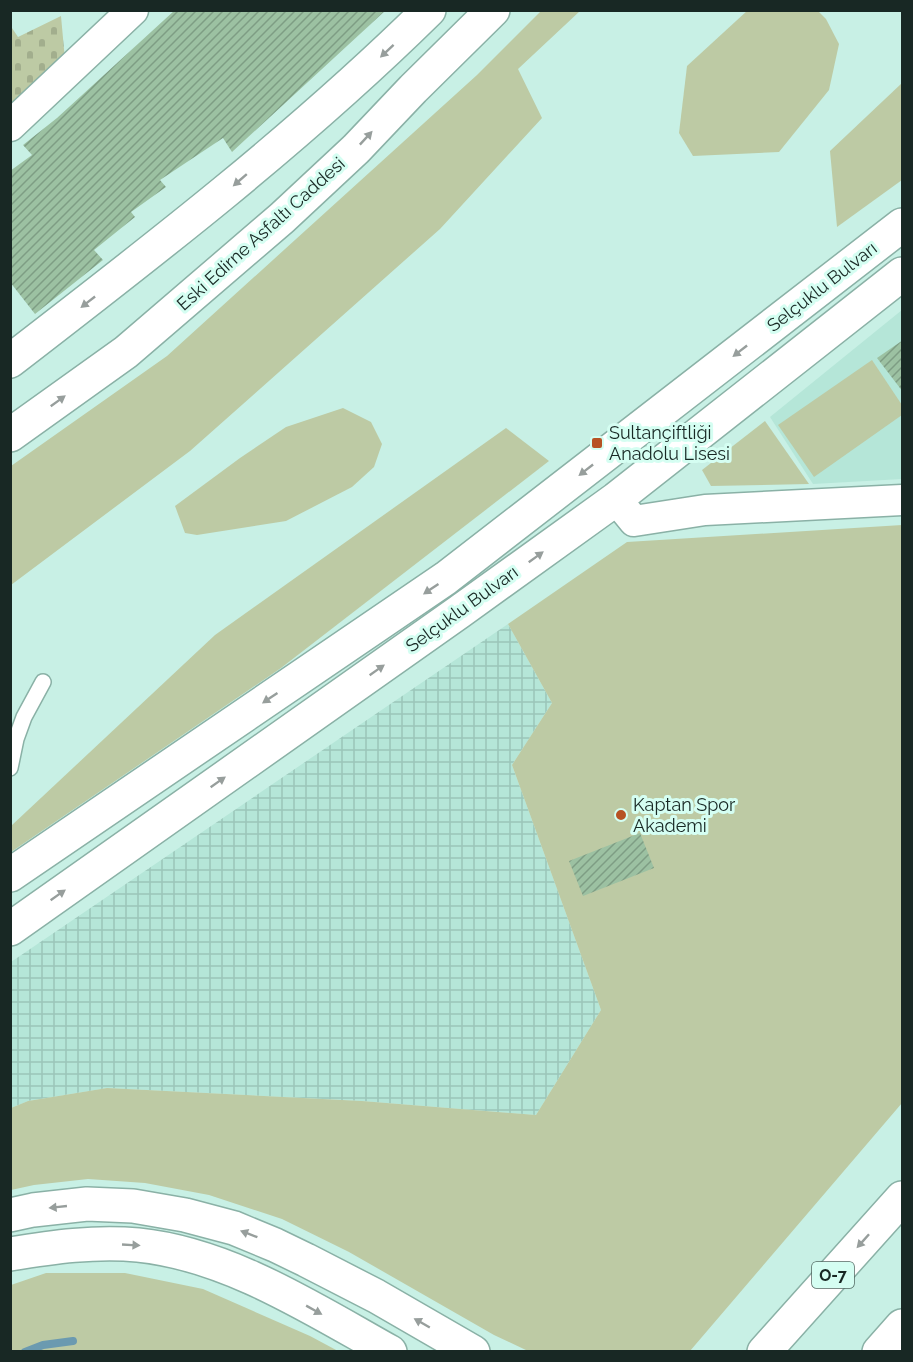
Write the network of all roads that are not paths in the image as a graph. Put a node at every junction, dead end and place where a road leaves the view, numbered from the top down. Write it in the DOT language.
graph roads {
  1 [pos="133,10"];
  2 [pos="429,10"];
  3 [pos="493,10"];
  4 [pos="10,126"];
  5 [pos="903,225"];
  6 [pos="903,274"];
  7 [pos="10,361"];
  8 [pos="10,435"];
  9 [pos="616,499"];
  10 [pos="903,500"];
  11 [pos="43,682"];
  12 [pos="10,768"];
  13 [pos="10,875"];
  14 [pos="10,928"];
  15 [pos="903,1198"];
  16 [pos="10,1215"];
  17 [pos="10,1254"];
  18 [pos="903,1326"];
  19 [pos="390,1352"];
  20 [pos="473,1352"];
  21 [pos="764,1352"];
  22 [pos="879,1352"];
  1 -- 4 [label="street"];
  2 -- 7 [label="main road, one-way"];
  8 -- 3 [label="main road, Eski Edirne Asfaltı Caddesi, one-way"];
  5 -- 13 [label="main road, Selçuklu Bulvarı, one-way"];
  6 -- 9 [label="main road, Selçuklu Bulvarı"];
  9 -- 10 [label="street"];
  14 -- 9 [label="main road, Selçuklu Bulvarı, one-way"];
  11 -- 12 [label="lane"];
  15 -- 21 [label="main road, O-7, one-way"];
  20 -- 16 [label="main road, one-way"];
  17 -- 19 [label="main road, one-way"];
  18 -- 22 [label="main road"];
}
